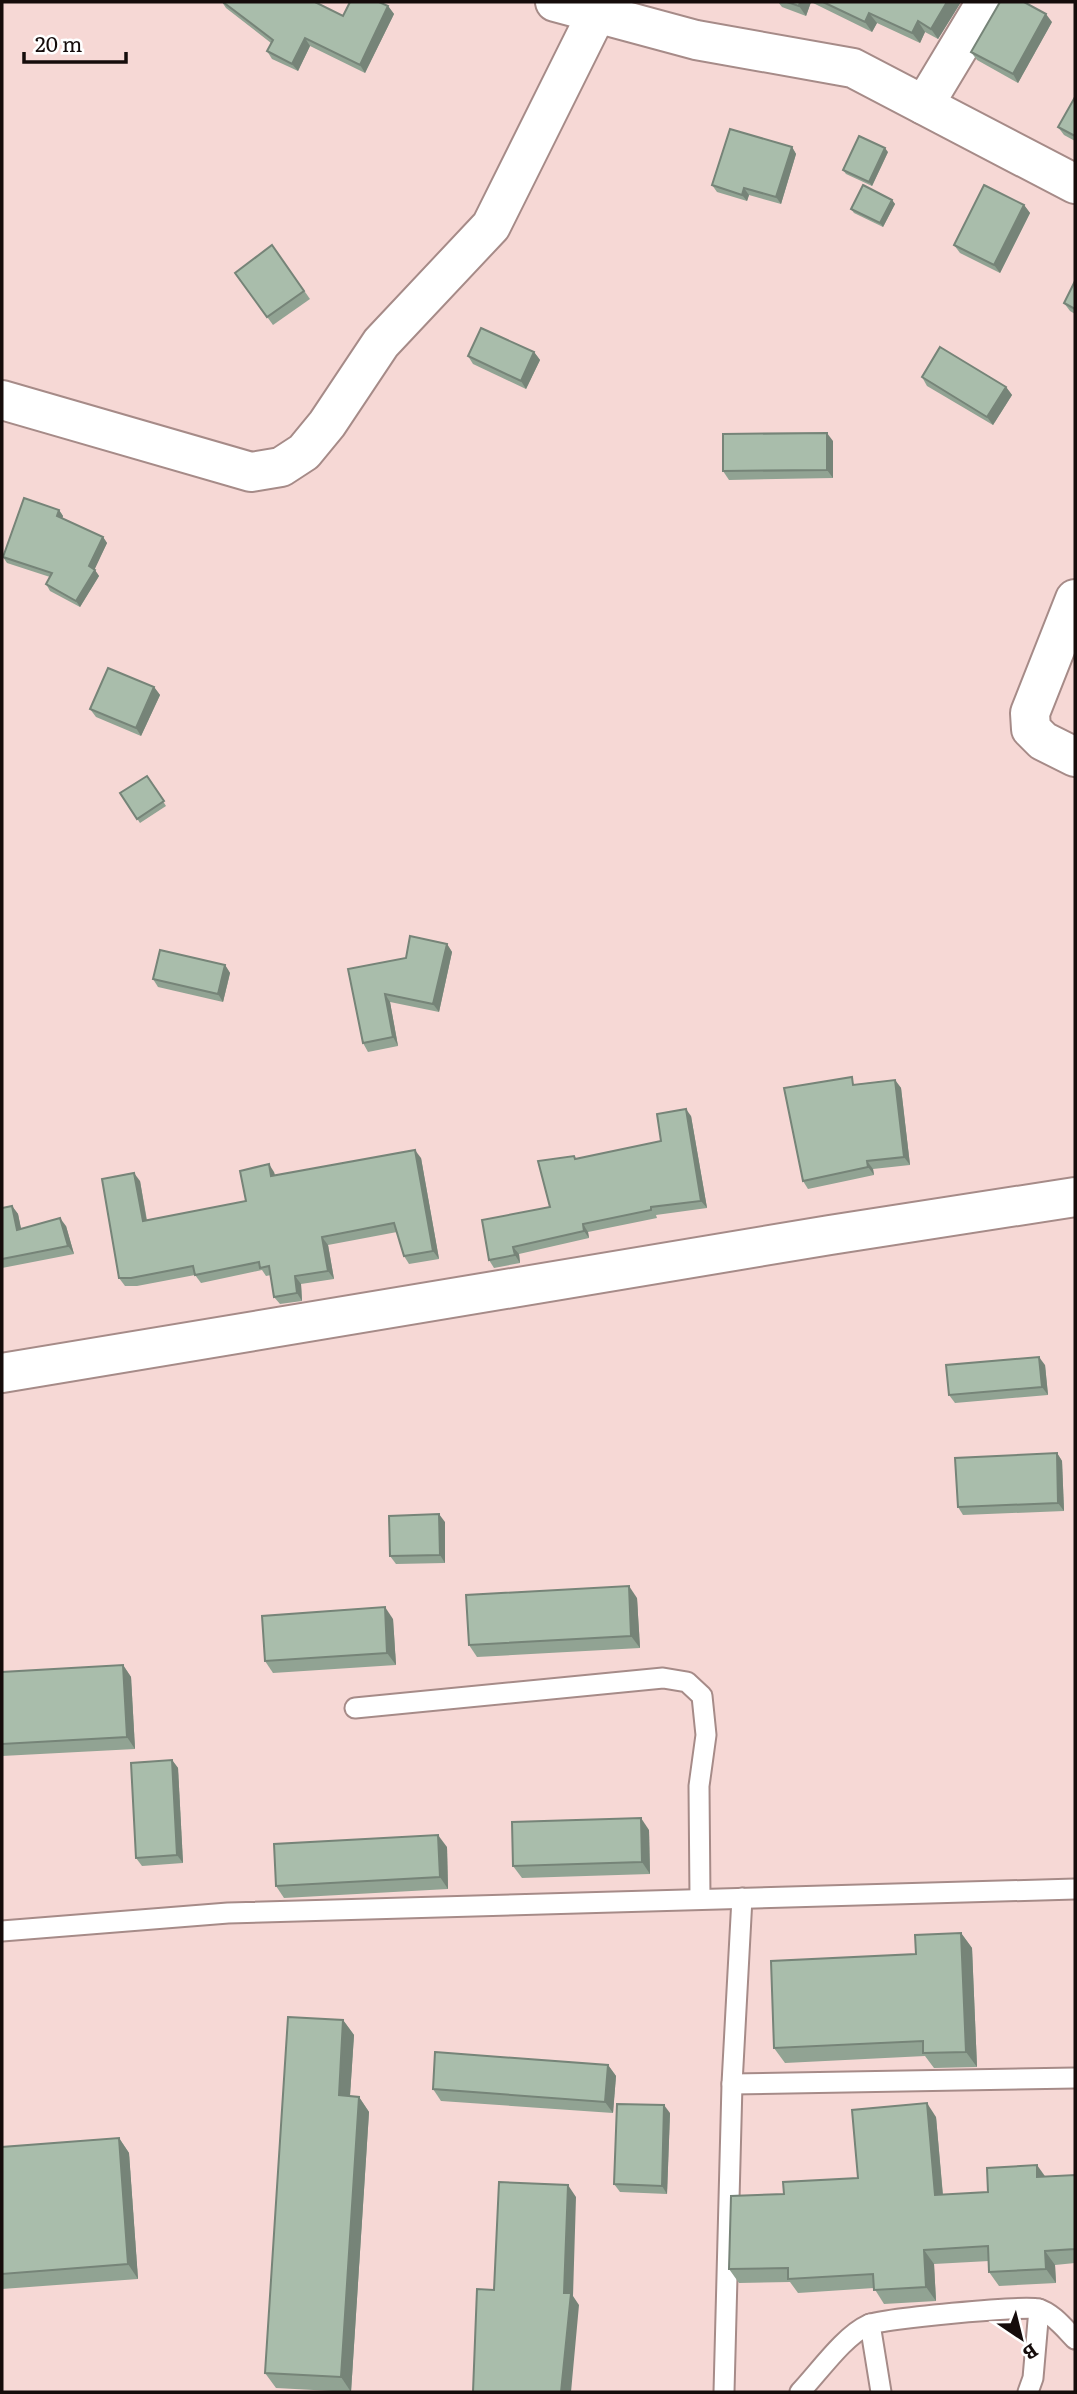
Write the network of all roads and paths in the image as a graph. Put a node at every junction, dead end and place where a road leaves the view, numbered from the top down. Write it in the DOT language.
graph roads {
  1 [pos="555,2"];
  2 [pos="986,2"];
  3 [pos="597,13"];
  4 [pos="924,105"];
  5 [pos="1075,184"];
  6 [pos="2,400"];
  7 [pos="1075,599"];
  8 [pos="1075,757"];
  9 [pos="1075,1197"];
  10 [pos="2,1373"];
  11 [pos="355,1708"];
  12 [pos="1075,1889"];
  13 [pos="700,1898"];
  14 [pos="743,1898"];
  15 [pos="2,1931"];
  16 [pos="1075,2078"];
  17 [pos="732,2084"];
  18 [pos="1039,2309"];
  19 [pos="870,2324"];
  20 [pos="1075,2339"];
  21 [pos="724,2392"];
  22 [pos="800,2392"];
  23 [pos="881,2392"];
  24 [pos="1028,2392"];
  1 -- 3 [label="street"];
  2 -- 4 [label="street"];
  3 -- 4 [label="street"];
  3 -- 6 [label="street"];
  4 -- 5 [label="street"];
  7 -- 8 [label="street"];
  9 -- 10 [label="street"];
  11 -- 13 [label="lane"];
  12 -- 14 [label="lane"];
  13 -- 14 [label="lane"];
  13 -- 15 [label="lane"];
  14 -- 17 [label="lane"];
  16 -- 17 [label="lane"];
  17 -- 21 [label="lane"];
  18 -- 19 [label="lane"];
  18 -- 20 [label="lane"];
  18 -- 24 [label="lane"];
  19 -- 22 [label="lane"];
  19 -- 23 [label="lane"];
}
